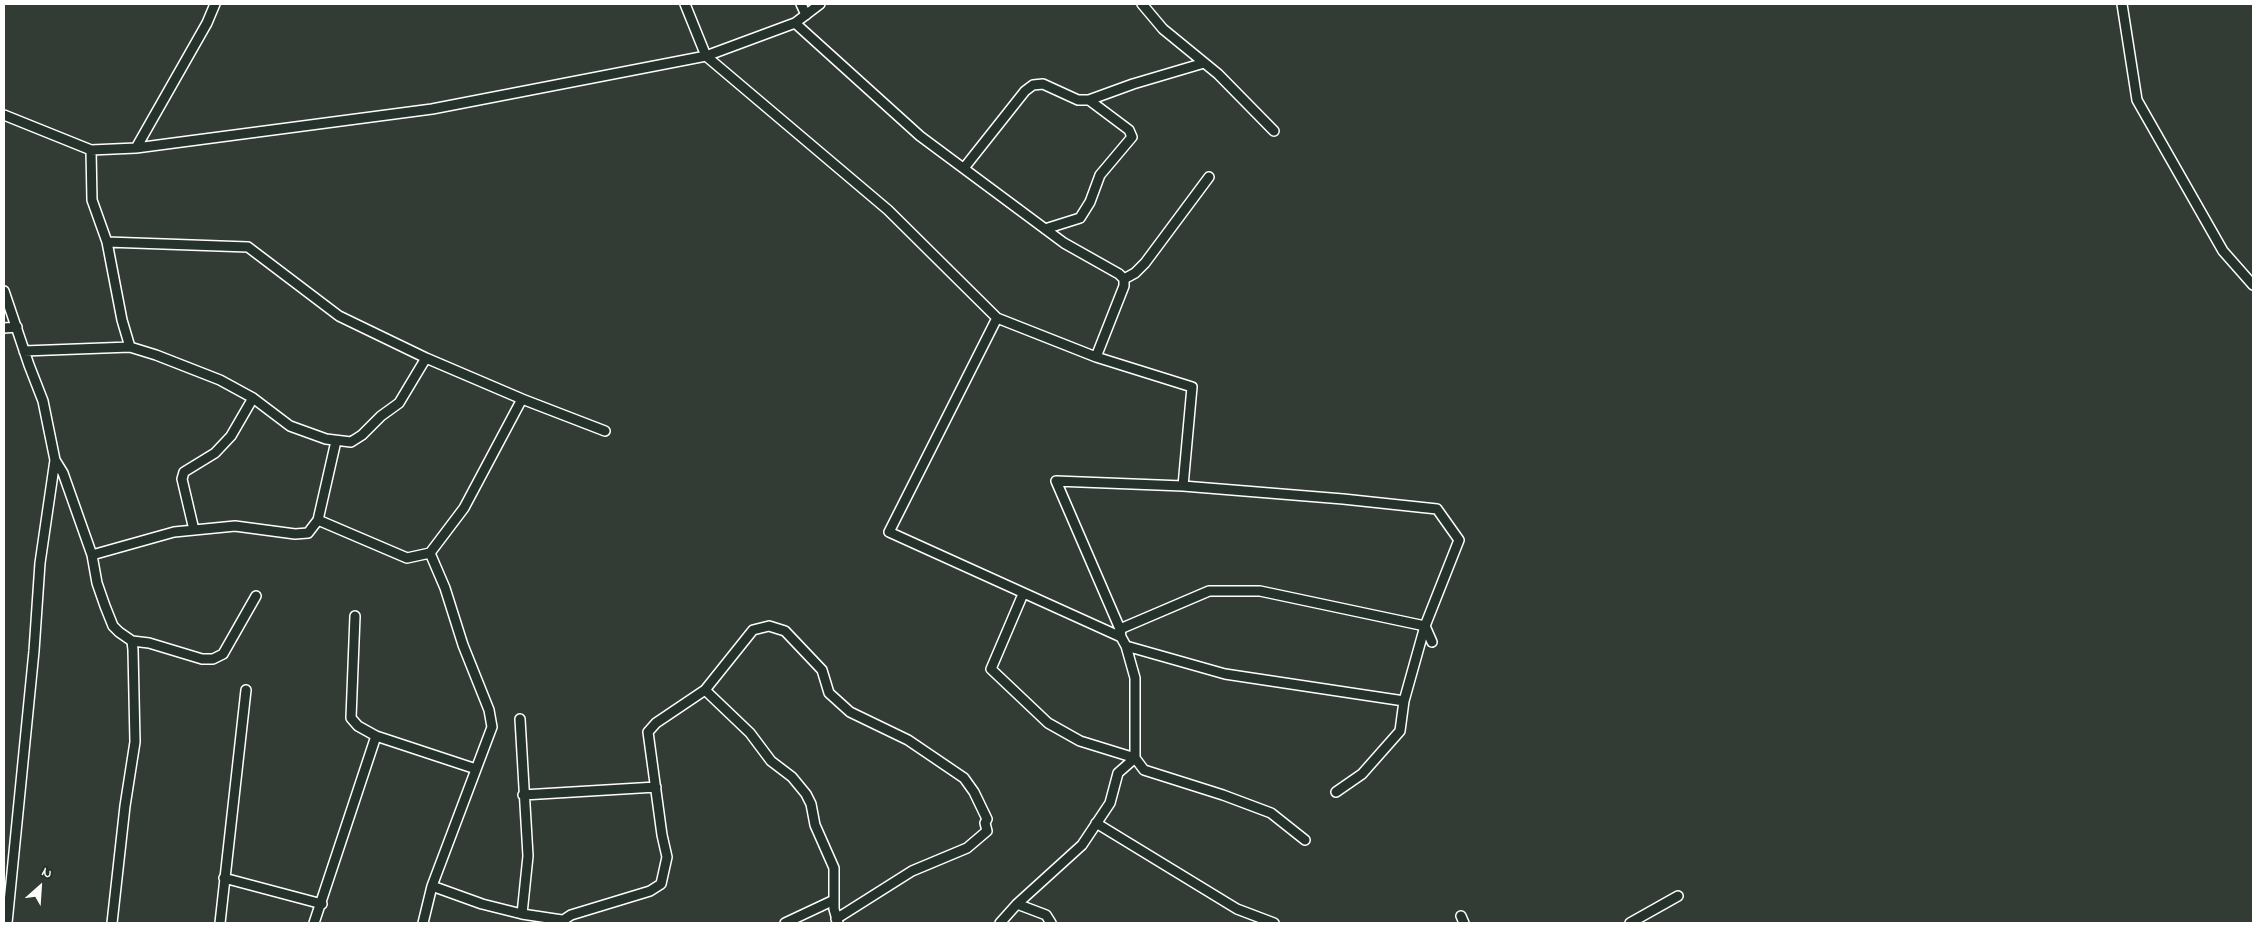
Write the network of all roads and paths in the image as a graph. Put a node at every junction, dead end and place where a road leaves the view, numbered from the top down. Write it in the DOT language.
graph roads {
  1 [pos="215,4"];
  2 [pos="685,4"];
  3 [pos="801,4"];
  4 [pos="820,4"];
  5 [pos="1142,4"];
  6 [pos="2122,4"];
  7 [pos="806,15"];
  8 [pos="795,24"];
  9 [pos="706,56"];
  10 [pos="1204,63"];
  11 [pos="1089,100"];
  12 [pos="4,115"];
  13 [pos="1274,131"];
  14 [pos="136,148"];
  15 [pos="90,150"];
  16 [pos="964,168"];
  17 [pos="1209,177"];
  18 [pos="1045,229"];
  19 [pos="107,242"];
  20 [pos="1124,278"];
  21 [pos="2253,285"];
  22 [pos="4,292"];
  23 [pos="997,318"];
  24 [pos="17,327"];
  25 [pos="4,328"];
  26 [pos="130,347"];
  27 [pos="24,351"];
  28 [pos="1096,357"];
  29 [pos="426,358"];
  30 [pos="253,398"];
  31 [pos="522,399"];
  32 [pos="606,431"];
  33 [pos="336,441"];
  34 [pos="55,460"];
  35 [pos="1183,486"];
  36 [pos="318,520"];
  37 [pos="194,530"];
  38 [pos="430,553"];
  39 [pos="92,555"];
  40 [pos="1023,594"];
  41 [pos="256,596"];
  42 [pos="355,616"];
  43 [pos="1425,626"];
  44 [pos="1120,633"];
  45 [pos="132,641"];
  46 [pos="1432,642"];
  47 [pos="1126,646"];
  48 [pos="246,690"];
  49 [pos="705,690"];
  50 [pos="1404,701"];
  51 [pos="520,719"];
  52 [pos="376,736"];
  53 [pos="1135,758"];
  54 [pos="476,769"];
  55 [pos="656,787"];
  56 [pos="1336,792"];
  57 [pos="523,796"];
  58 [pos="1096,823"];
  59 [pos="1305,840"];
  60 [pos="224,878"];
  61 [pos="432,886"];
  62 [pos="1678,896"];
  63 [pos="834,900"];
  64 [pos="322,904"];
  65 [pos="1017,904"];
  66 [pos="522,914"];
  67 [pos="837,921"];
  68 [pos="561,922"];
  69 [pos="7,923"];
  70 [pos="112,923"];
  71 [pos="220,923"];
  72 [pos="314,923"];
  73 [pos="423,923"];
  74 [pos="785,923"];
  75 [pos="1000,923"];
  76 [pos="1051,923"];
  77 [pos="1274,923"];
  78 [pos="1630,923"];
  1 -- 14 [label="street"];
  2 -- 9 [label="street"];
  3 -- 7 [label="street"];
  4 -- 7 [label="street"];
  5 -- 10 [label="street"];
  6 -- 21 [label="street"];
  7 -- 8 [label="street"];
  8 -- 9 [label="street"];
  8 -- 16 [label="street"];
  9 -- 14 [label="street"];
  9 -- 23 [label="street"];
  10 -- 11 [label="street"];
  10 -- 13 [label="street"];
  11 -- 16 [label="street"];
  11 -- 18 [label="street"];
  12 -- 15 [label="street"];
  14 -- 15 [label="street"];
  15 -- 19 [label="street"];
  16 -- 18 [label="street"];
  17 -- 20 [label="street"];
  18 -- 20 [label="street"];
  19 -- 26 [label="street"];
  19 -- 29 [label="street"];
  20 -- 28 [label="street"];
  22 -- 24 [label="street"];
  23 -- 28 [label="street"];
  23 -- 40 [label="street"];
  24 -- 25 [label="street"];
  24 -- 27 [label="street"];
  26 -- 27 [label="street"];
  26 -- 30 [label="street"];
  27 -- 34 [label="street"];
  28 -- 35 [label="street"];
  29 -- 31 [label="street"];
  29 -- 33 [label="street"];
  30 -- 33 [label="street"];
  30 -- 37 [label="street"];
  31 -- 32 [label="street"];
  31 -- 38 [label="street"];
  33 -- 36 [label="street"];
  34 -- 39 [label="street"];
  34 -- 69 [label="street"];
  35 -- 43 [label="street"];
  35 -- 44 [label="street"];
  36 -- 37 [label="street"];
  36 -- 38 [label="street"];
  37 -- 39 [label="street"];
  38 -- 54 [label="street"];
  39 -- 45 [label="street"];
  40 -- 44 [label="street"];
  40 -- 53 [label="street"];
  41 -- 45 [label="street"];
  42 -- 52 [label="street"];
  43 -- 44 [label="street"];
  43 -- 46 [label="street"];
  43 -- 50 [label="street"];
  44 -- 47 [label="street"];
  45 -- 70 [label="street"];
  47 -- 50 [label="street"];
  47 -- 53 [label="street"];
  48 -- 60 [label="street"];
  49 -- 55 [label="street"];
  49 -- 63 [label="street"];
  49 -- 67 [label="street"];
  50 -- 56 [label="street"];
  51 -- 57 [label="street"];
  52 -- 54 [label="street"];
  52 -- 64 [label="street"];
  53 -- 58 [label="street"];
  53 -- 59 [label="street"];
  54 -- 61 [label="street"];
  55 -- 57 [label="street"];
  55 -- 68 [label="street"];
  57 -- 66 [label="street"];
  58 -- 65 [label="street"];
  58 -- 77 [label="street"];
  60 -- 64 [label="street"];
  60 -- 71 [label="street"];
  61 -- 66 [label="street"];
  61 -- 73 [label="street"];
  62 -- 78 [label="street"];
  63 -- 67 [label="street"];
  63 -- 74 [label="street"];
  64 -- 72 [label="street"];
  65 -- 75 [label="street"];
  65 -- 76 [label="street"];
  66 -- 68 [label="street"];
}
